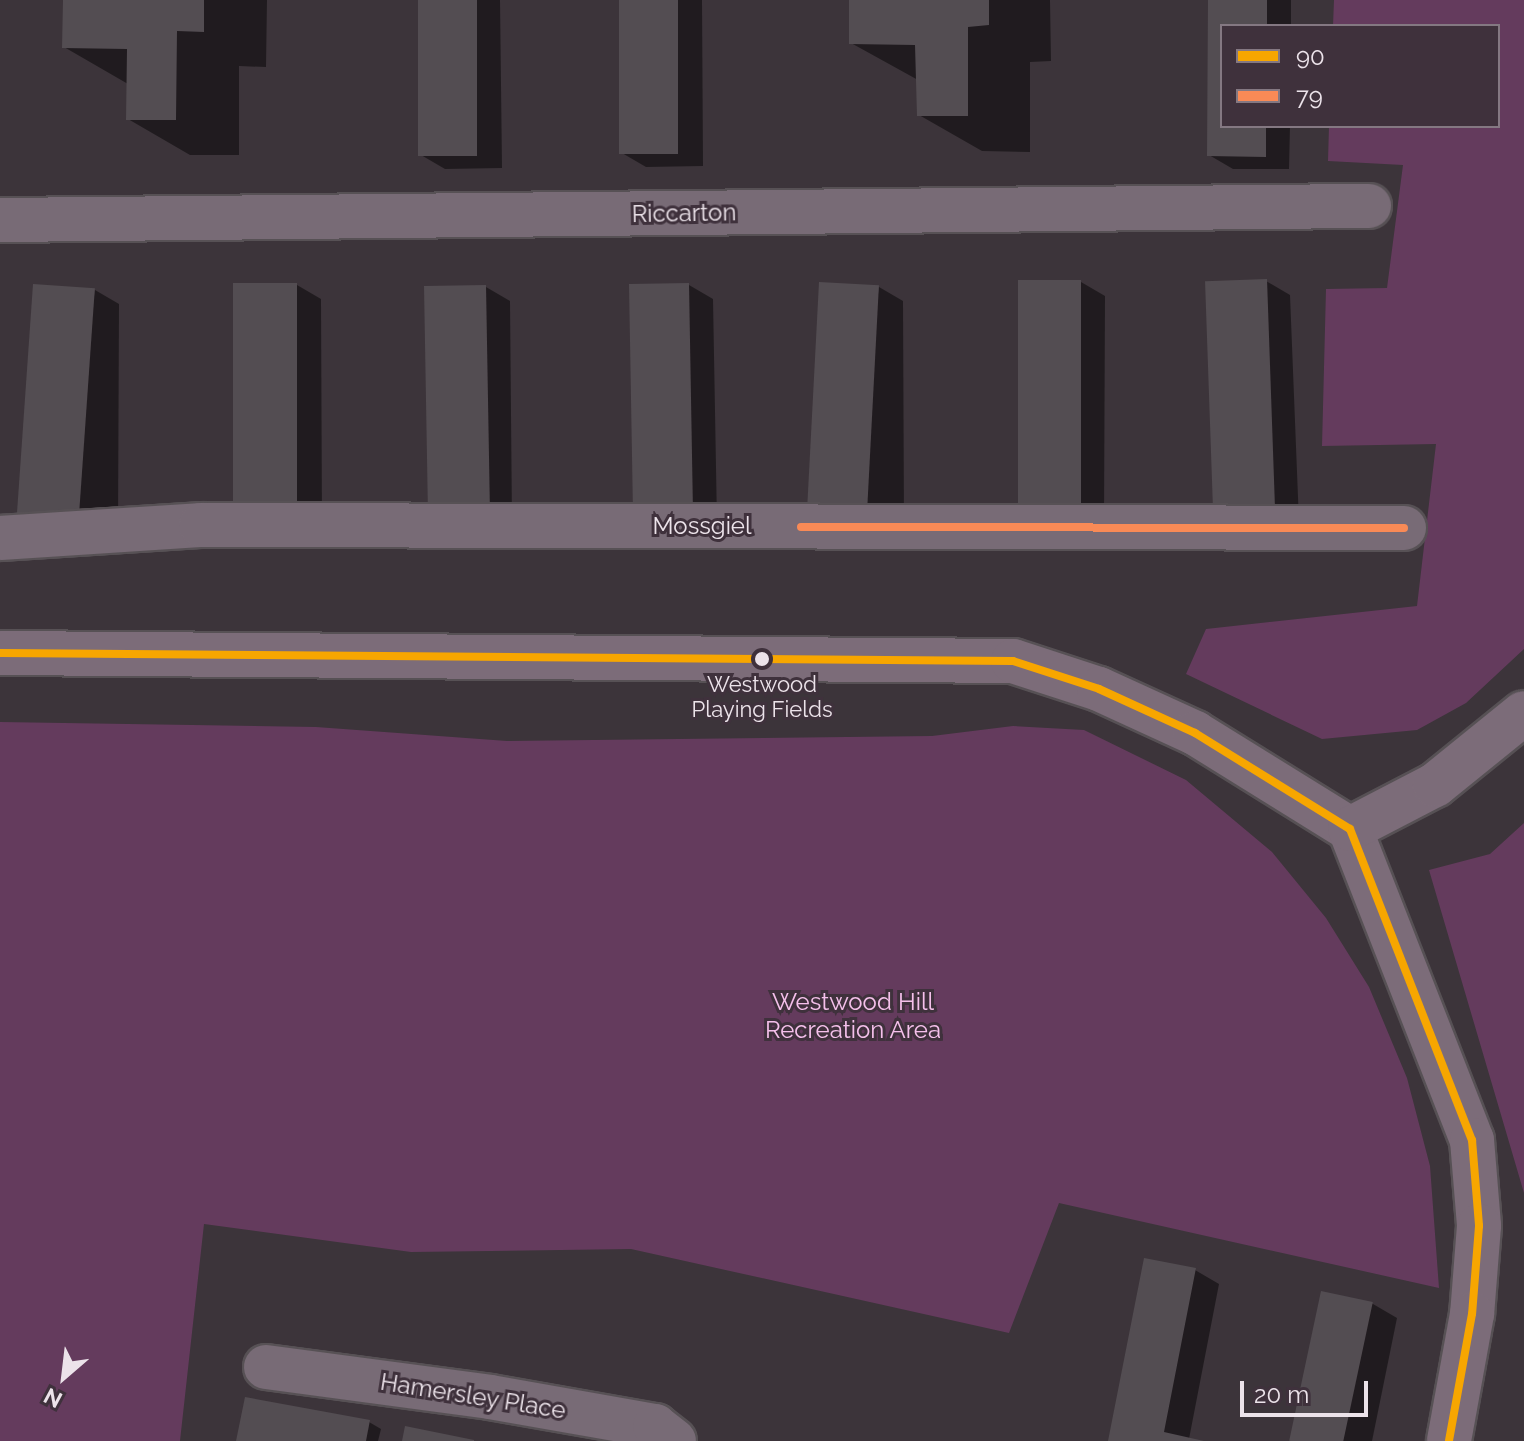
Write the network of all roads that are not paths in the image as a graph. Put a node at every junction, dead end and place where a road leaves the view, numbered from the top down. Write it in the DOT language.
graph roads {
  1 [pos="1369,206"];
  2 [pos="0,220"];
  3 [pos="1404,528"];
  4 [pos="0,538"];
  5 [pos="0,653"];
  6 [pos="1524,713"];
  7 [pos="1350,829"];
  8 [pos="266,1367"];
  9 [pos="674,1441"];
  10 [pos="1449,1441"];
  1 -- 2 [label="street, Riccarton"];
  3 -- 4 [label="street, Mossgiel"];
  5 -- 7 [label="street"];
  6 -- 7 [label="street"];
  7 -- 10 [label="street"];
  8 -- 9 [label="street, Hamersley Place"];
}
